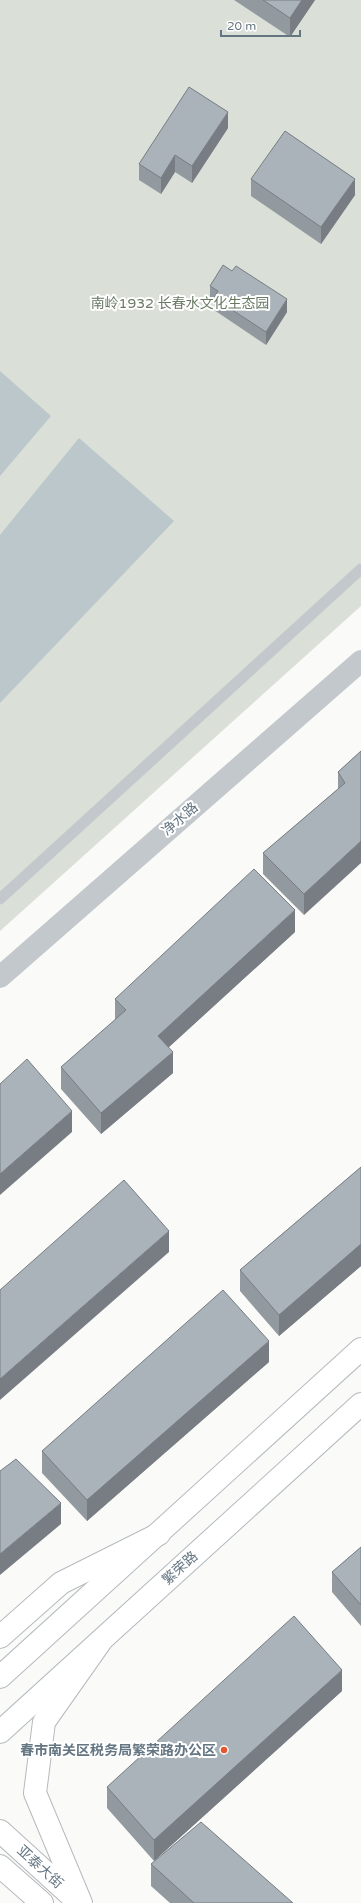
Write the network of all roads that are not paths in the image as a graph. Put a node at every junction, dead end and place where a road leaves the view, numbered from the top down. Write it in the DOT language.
graph roads {
  1 [pos="361,569"];
  2 [pos="361,661"];
  3 [pos="0,899"];
  4 [pos="0,978"];
  5 [pos="361,1349"];
  6 [pos="361,1404"];
  7 [pos="159,1534"];
  8 [pos="0,1637"];
  9 [pos="101,1641"];
  10 [pos="0,1677"];
  11 [pos="0,1732"];
  12 [pos="0,1831"];
  13 [pos="0,1866"];
  14 [pos="42,1903"];
  15 [pos="81,1903"];
  1 -- 3 [label="lane"];
  2 -- 4 [label="street, 净水路"];
  5 -- 7 [label="main road"];
  6 -- 9 [label="main road, 繁荣路"];
  7 -- 8 [label="main road"];
  7 -- 10 [label="main road"];
  9 -- 11 [label="main road, 繁荣路"];
  9 -- 15 [label="main road"];
  12 -- 15 [label="main road, 亚泰大街"];
  13 -- 14 [label="main road"];
}
